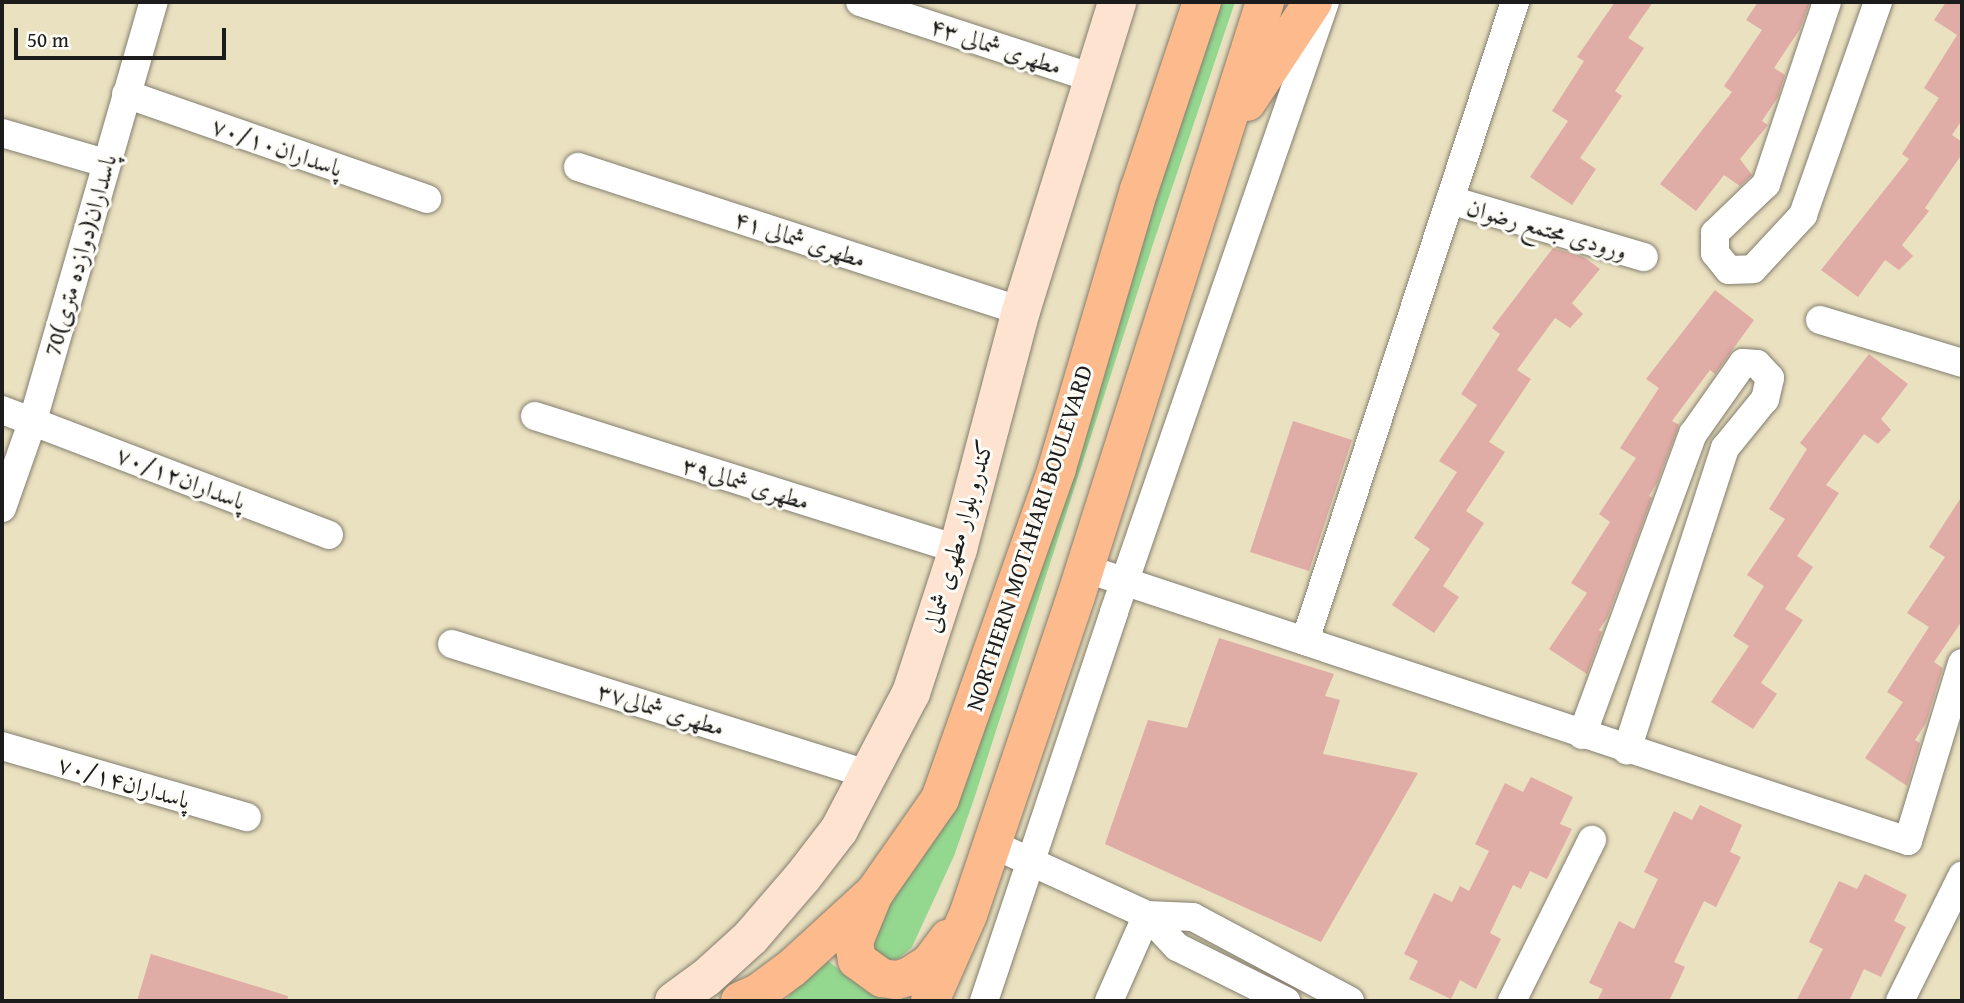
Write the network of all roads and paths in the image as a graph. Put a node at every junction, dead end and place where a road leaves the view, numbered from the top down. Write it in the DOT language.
graph roads {
  1 [pos="155,2"];
  2 [pos="860,2"];
  3 [pos="1117,2"];
  4 [pos="1202,2"];
  5 [pos="1265,2"];
  6 [pos="1313,2"];
  7 [pos="1325,2"];
  8 [pos="1515,2"];
  9 [pos="1827,2"];
  10 [pos="1878,2"];
  11 [pos="1092,78"];
  12 [pos="126,94"];
  13 [pos="2,133"];
  14 [pos="1224,135"];
  15 [pos="105,163"];
  16 [pos="578,167"];
  17 [pos="427,199"];
  18 [pos="1450,200"];
  19 [pos="1644,257"];
  20 [pos="1021,311"];
  21 [pos="1820,320"];
  22 [pos="1962,363"];
  23 [pos="2,410"];
  24 [pos="535,416"];
  25 [pos="33,420"];
  26 [pos="2,508"];
  27 [pos="330,535"];
  28 [pos="958,549"];
  29 [pos="1084,568"];
  30 [pos="1125,582"];
  31 [pos="1305,640"];
  32 [pos="452,644"];
  33 [pos="1962,663"];
  34 [pos="1582,735"];
  35 [pos="2,746"];
  36 [pos="1627,750"];
  37 [pos="869,775"];
  38 [pos="247,817"];
  39 [pos="1592,840"];
  40 [pos="992,844"];
  41 [pos="1032,862"];
  42 [pos="1962,876"];
  43 [pos="875,892"];
  44 [pos="968,915"];
  45 [pos="1147,915"];
  46 [pos="1292,971"];
  47 [pos="1282,999"];
  48 [pos="674,1001"];
  49 [pos="740,1001"];
  50 [pos="930,1001"];
  51 [pos="984,1001"];
  52 [pos="1109,1001"];
  53 [pos="1350,1001"];
  54 [pos="1512,1001"];
  55 [pos="1900,1001"];
  1 -- 12 [label="street, 70پاسداران(دوازده متری)"];
  2 -- 11 [label="street, مطهرى شمالى ۴۳"];
  3 -- 11 [label="main road, کندرو بلوار مطهری شمالی"];
  4 -- 43 [label="main road, NORTHERN MOTAHARI BOULEVARD"];
  5 -- 14 [label="main road"];
  6 -- 14 [label="main road"];
  7 -- 30 [label="street"];
  8 -- 18 [label="street"];
  9 -- 10 [label="street"];
  11 -- 20 [label="main road, کندرو بلوار مطهری شمالی"];
  12 -- 15 [label="street, 70پاسداران(دوازده متری)"];
  12 -- 17 [label="street, پاسداران۷۰/۱۰"];
  13 -- 15 [label="street"];
  14 -- 29 [label="main road"];
  15 -- 25 [label="street, 70پاسداران(دوازده متری)"];
  16 -- 20 [label="street, ۴۱ مطهرى شمالى"];
  18 -- 19 [label="street, ورودی مجتمع رضوان"];
  18 -- 31 [label="street"];
  20 -- 28 [label="main road, کندرو بلوار مطهری شمالی"];
  21 -- 22 [label="street"];
  23 -- 25 [label="street, پاسداران۷۰/۱۲"];
  24 -- 28 [label="street, مطهرى شمالى۳۹"];
  25 -- 26 [label="street, 70پاسداران(دوازده متری)"];
  25 -- 27 [label="street, پاسداران۷۰/۱۲"];
  28 -- 37 [label="main road, کندرو بلوار مطهری شمالی"];
  29 -- 30 [label="street"];
  29 -- 40 [label="main road"];
  30 -- 31 [label="street"];
  30 -- 41 [label="street"];
  31 -- 34 [label="street"];
  32 -- 37 [label="street, مطهرى شمالى۳۷"];
  33 -- 36 [label="street"];
  34 -- 36 [label="street"];
  34 -- 36 [label="street"];
  35 -- 38 [label="street, پاسداران۷۰/۱۴"];
  37 -- 48 [label="main road, کندرو بلوار مطهری شمالی"];
  39 -- 54 [label="street"];
  40 -- 41 [label="street"];
  40 -- 44 [label="main road"];
  41 -- 45 [label="street"];
  41 -- 51 [label="street"];
  42 -- 55 [label="street"];
  43 -- 44 [label="main road"];
  43 -- 49 [label="main road, NORTHERN MOTAHARI BOULEVARD"];
  44 -- 50 [label="main road"];
  45 -- 46 [label="street"];
  45 -- 47 [label="street"];
  45 -- 52 [label="street"];
  46 -- 47 [label="street"];
  46 -- 53 [label="street"];
}
